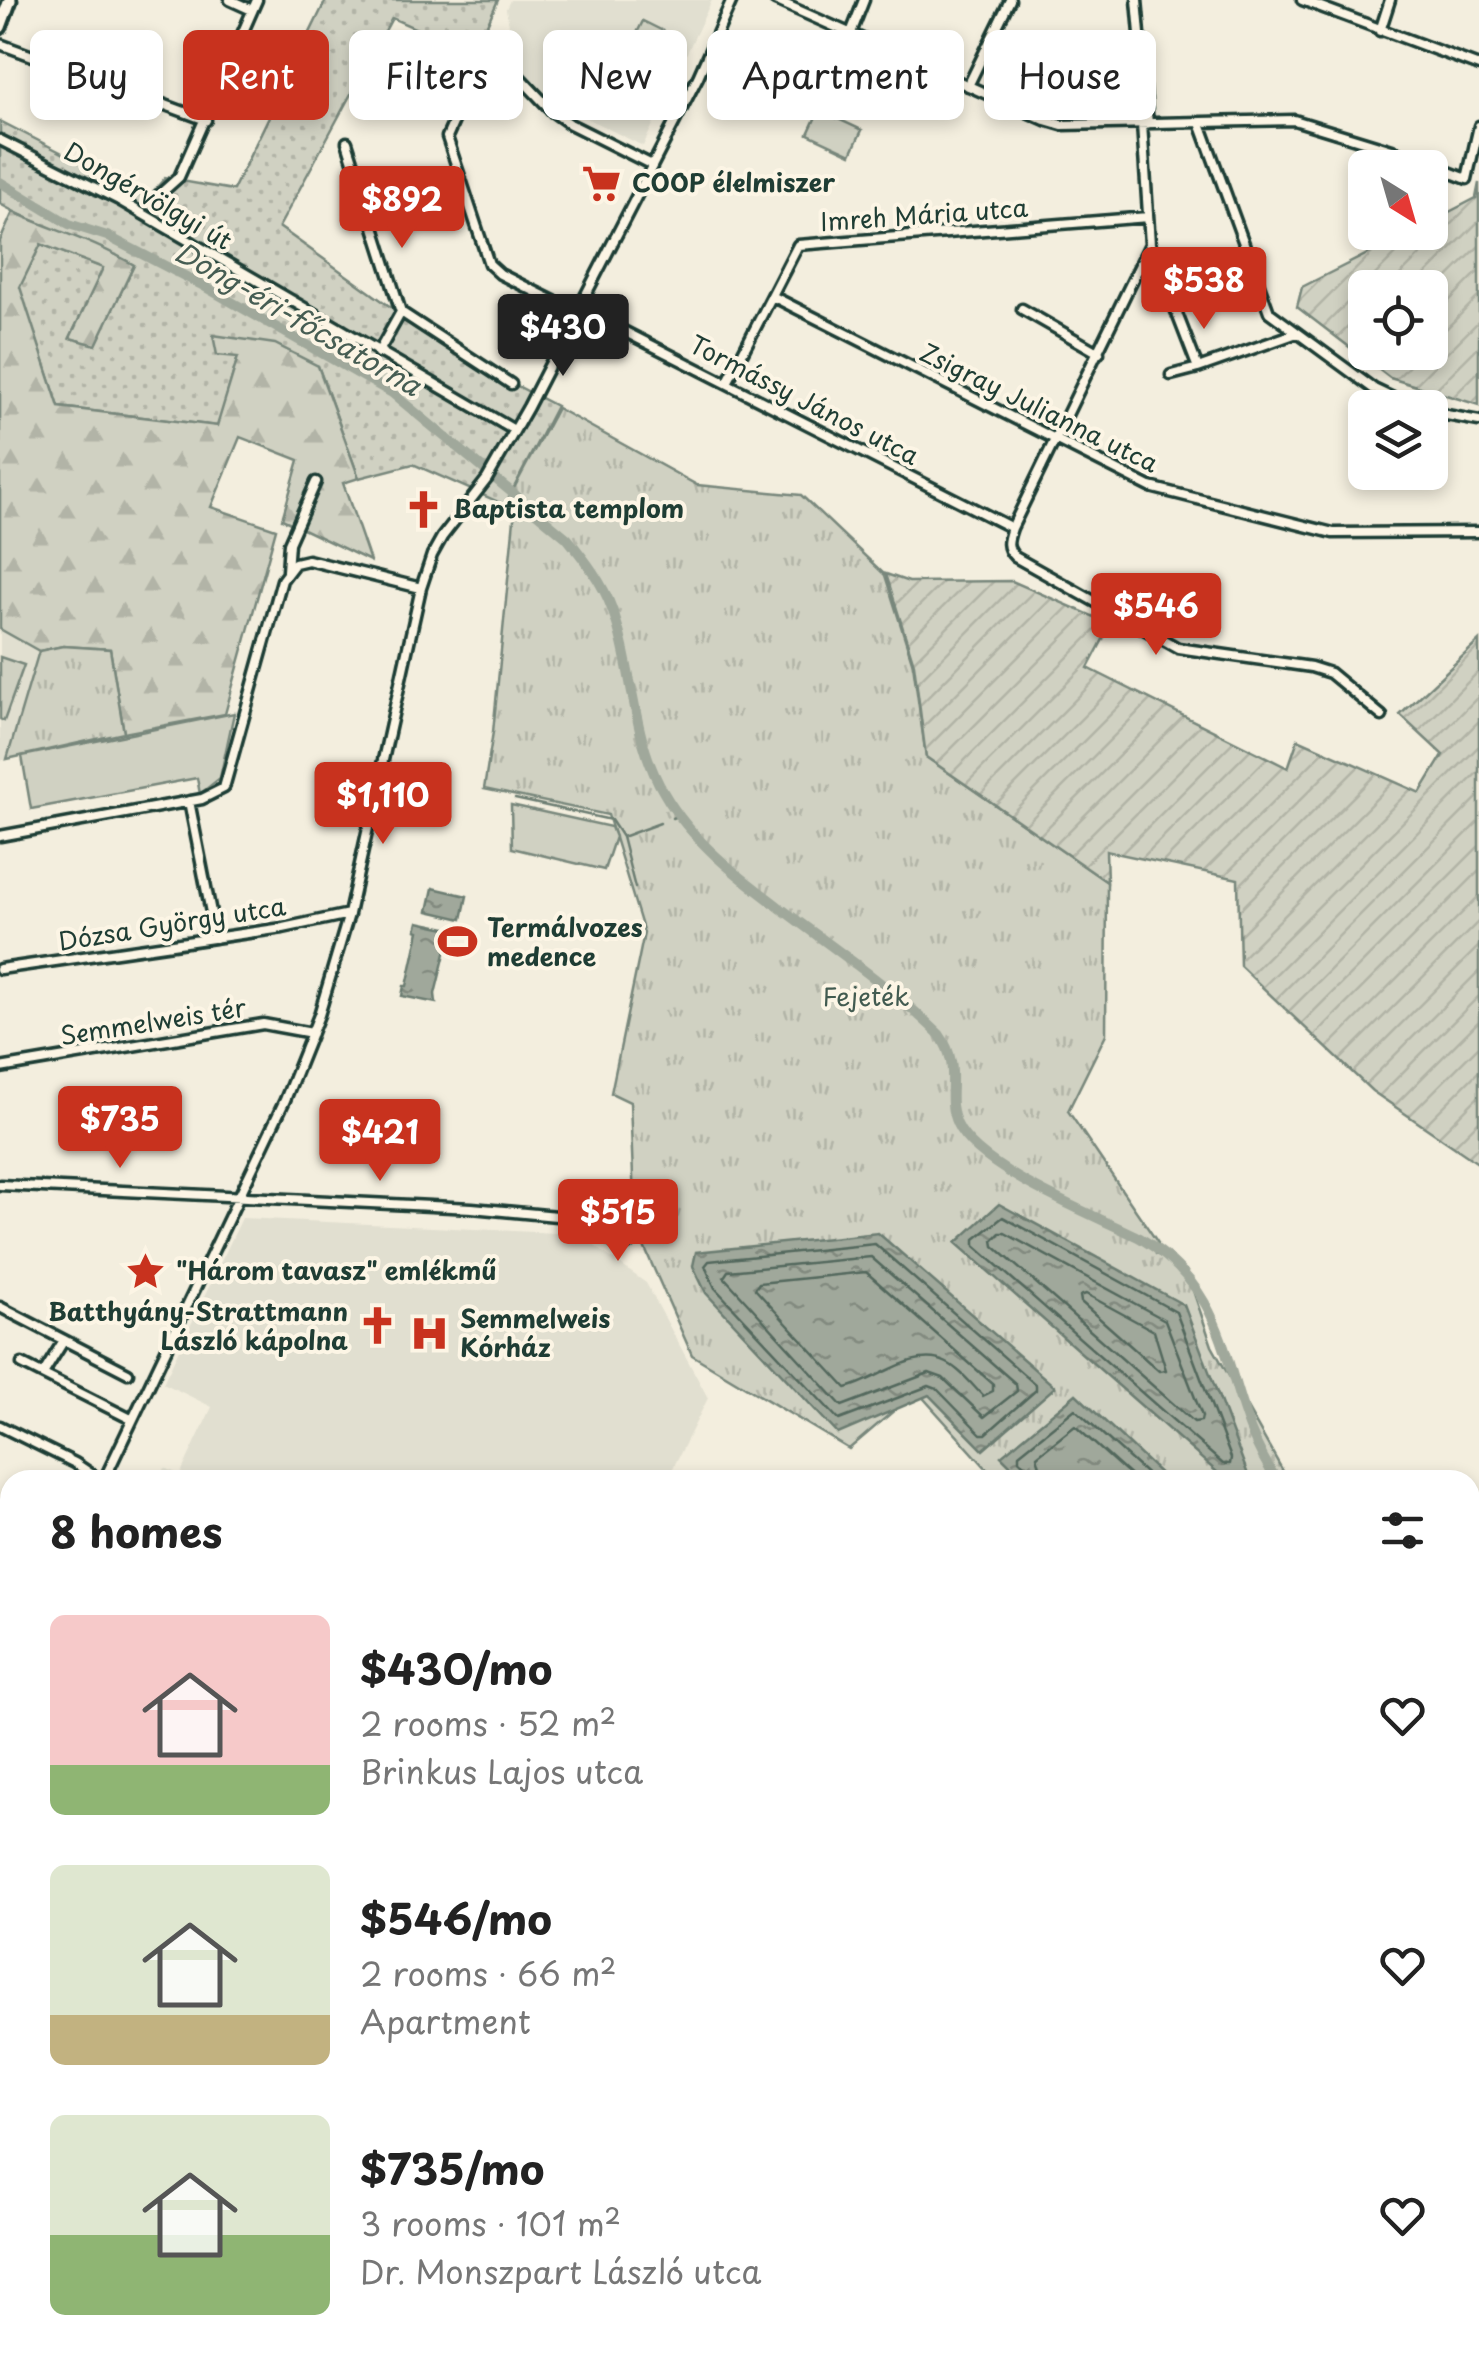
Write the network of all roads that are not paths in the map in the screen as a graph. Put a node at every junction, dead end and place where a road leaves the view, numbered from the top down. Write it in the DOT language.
graph roads {
  1 [pos="10,0"];
  2 [pos="230,0"];
  3 [pos="257,0"];
  4 [pos="732,0"];
  5 [pos="775,0"];
  6 [pos="864,0"];
  7 [pos="1010,0"];
  8 [pos="1138,0"];
  9 [pos="1302,0"];
  10 [pos="1390,0"];
  11 [pos="252,10"];
  12 [pos="0,26"];
  13 [pos="244,30"];
  14 [pos="843,30"];
  15 [pos="851,30"];
  16 [pos="1380,32"];
  17 [pos="0,44"];
  18 [pos="1479,66"];
  19 [pos="964,84"];
  20 [pos="968,86"];
  21 [pos="183,112"];
  22 [pos="206,120"];
  23 [pos="1200,123"];
  24 [pos="1144,124"];
  25 [pos="1479,126"];
  26 [pos="347,142"];
  27 [pos="0,143"];
  28 [pos="652,165"];
  29 [pos="159,195"];
  30 [pos="1148,218"];
  31 [pos="1150,244"];
  32 [pos="772,296"];
  33 [pos="577,310"];
  34 [pos="1022,310"];
  35 [pos="401,312"];
  36 [pos="1297,333"];
  37 [pos="378,353"];
  38 [pos="1099,353"];
  39 [pos="1198,368"];
  40 [pos="1171,376"];
  41 [pos="727,383"];
  42 [pos="511,384"];
  43 [pos="1376,390"];
  44 [pos="1448,416"];
  45 [pos="1479,422"];
  46 [pos="514,430"];
  47 [pos="1055,440"];
  48 [pos="316,482"];
  49 [pos="1012,528"];
  50 [pos="1479,532"];
  51 [pos="286,571"];
  52 [pos="421,588"];
  53 [pos="1382,716"];
  54 [pos="189,801"];
  55 [pos="0,836"];
  56 [pos="349,914"];
  57 [pos="216,938"];
  58 [pos="0,969"];
  59 [pos="312,1032"];
  60 [pos="0,1068"];
  61 [pos="0,1185"];
  62 [pos="238,1196"];
  63 [pos="606,1230"];
  64 [pos="0,1306"];
  65 [pos="64,1340"];
  66 [pos="22,1364"];
  67 [pos="44,1374"];
  68 [pos="128,1374"];
  69 [pos="131,1418"];
  70 [pos="0,1426"];
  71 [pos="86,1470"];
  72 [pos="107,1470"];
  1 -- 12 [label="street"];
  2 -- 11 [label="street"];
  3 -- 11 [label="street"];
  4 -- 28 [label="street"];
  5 -- 14 [label="street"];
  6 -- 15 [label="street"];
  7 -- 20 [label="street"];
  8 -- 24 [label="street"];
  9 -- 16 [label="street"];
  10 -- 16 [label="street"];
  11 -- 13 [label="street"];
  16 -- 18 [label="street"];
  17 -- 21 [label="street"];
  19 -- 20 [label="street"];
  20 -- 24 [label="street"];
  22 -- 29 [label="street"];
  23 -- 24 [label="street"];
  23 -- 25 [label="street"];
  23 -- 36 [label="street"];
  24 -- 30 [label="street"];
  26 -- 35 [label="street"];
  27 -- 37 [label="street, Dongérvölgyi út"];
  28 -- 33 [label="street"];
  28 -- 33 [label="street, Tormássy János utca"];
  30 -- 31 [label="street"];
  30 -- 32 [label="street, Imreh Mária utca"];
  31 -- 38 [label="street"];
  31 -- 39 [label="street"];
  32 -- 41 [label="street, Imreh Mária utca"];
  32 -- 47 [label="street, Zsigray Julianna utca"];
  33 -- 41 [label="street, Tormássy János utca"];
  33 -- 46 [label="street"];
  34 -- 38 [label="street"];
  35 -- 37 [label="street"];
  35 -- 42 [label="street"];
  36 -- 39 [label="street"];
  36 -- 43 [label="street"];
  37 -- 46 [label="street, Dongérvölgyi út"];
  38 -- 47 [label="street"];
  39 -- 40 [label="street"];
  41 -- 49 [label="street, Tormássy János utca"];
  44 -- 45 [label="street"];
  46 -- 52 [label="street"];
  47 -- 49 [label="street"];
  47 -- 50 [label="street, Zsigray Julianna utca"];
  48 -- 51 [label="street"];
  49 -- 53 [label="street"];
  51 -- 52 [label="street"];
  51 -- 54 [label="street"];
  52 -- 56 [label="street"];
  54 -- 55 [label="street"];
  54 -- 57 [label="street"];
  56 -- 57 [label="street, Dózsa György utca"];
  56 -- 59 [label="street"];
  57 -- 58 [label="street, Dózsa György utca"];
  59 -- 60 [label="street, Semmelweis tér"];
  59 -- 62 [label="street"];
  61 -- 62 [label="street"];
  62 -- 63 [label="street"];
  62 -- 69 [label="street"];
  63 -- 63 [label="street"];
  64 -- 65 [label="street"];
  65 -- 67 [label="street"];
  65 -- 68 [label="street"];
  66 -- 67 [label="street"];
  67 -- 69 [label="street"];
  69 -- 72 [label="street"];
  70 -- 71 [label="street"];
}
